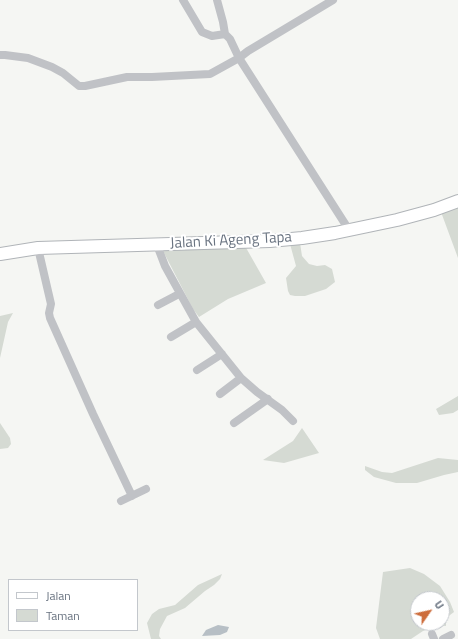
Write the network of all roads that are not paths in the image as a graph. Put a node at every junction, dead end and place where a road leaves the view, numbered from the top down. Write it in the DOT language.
graph roads {
  1 [pos="183,0"];
  2 [pos="216,0"];
  3 [pos="333,0"];
  4 [pos="225,34"];
  5 [pos="0,55"];
  6 [pos="239,58"];
  7 [pos="458,201"];
  8 [pos="349,230"];
  9 [pos="157,245"];
  10 [pos="38,248"];
  11 [pos="0,254"];
  12 [pos="179,294"];
  13 [pos="158,305"];
  14 [pos="196,322"];
  15 [pos="172,337"];
  16 [pos="222,354"];
  17 [pos="197,370"];
  18 [pos="241,378"];
  19 [pos="220,394"];
  20 [pos="268,399"];
  21 [pos="293,421"];
  22 [pos="234,423"];
  23 [pos="146,489"];
  24 [pos="132,496"];
  25 [pos="121,501"];
  26 [pos="451,635"];
  27 [pos="443,639"];
  1 -- 4 [label="street"];
  2 -- 4 [label="street"];
  3 -- 6 [label="street"];
  4 -- 6 [label="street"];
  5 -- 6 [label="street"];
  6 -- 8 [label="street"];
  7 -- 8 [label="street, Jalan Ki Ageng Tapa"];
  8 -- 9 [label="street, Jalan Ki Ageng Tapa"];
  9 -- 10 [label="street, Jalan Ki Ageng Tapa"];
  9 -- 12 [label="street"];
  10 -- 11 [label="street, Jalan Ki Ageng Tapa"];
  10 -- 24 [label="street"];
  12 -- 13 [label="street"];
  12 -- 14 [label="street"];
  14 -- 15 [label="street"];
  14 -- 16 [label="street"];
  16 -- 17 [label="street"];
  16 -- 18 [label="street"];
  18 -- 19 [label="street"];
  18 -- 20 [label="street"];
  20 -- 21 [label="street"];
  20 -- 22 [label="street"];
  23 -- 24 [label="street"];
  24 -- 25 [label="street"];
  26 -- 27 [label="street"];
}
